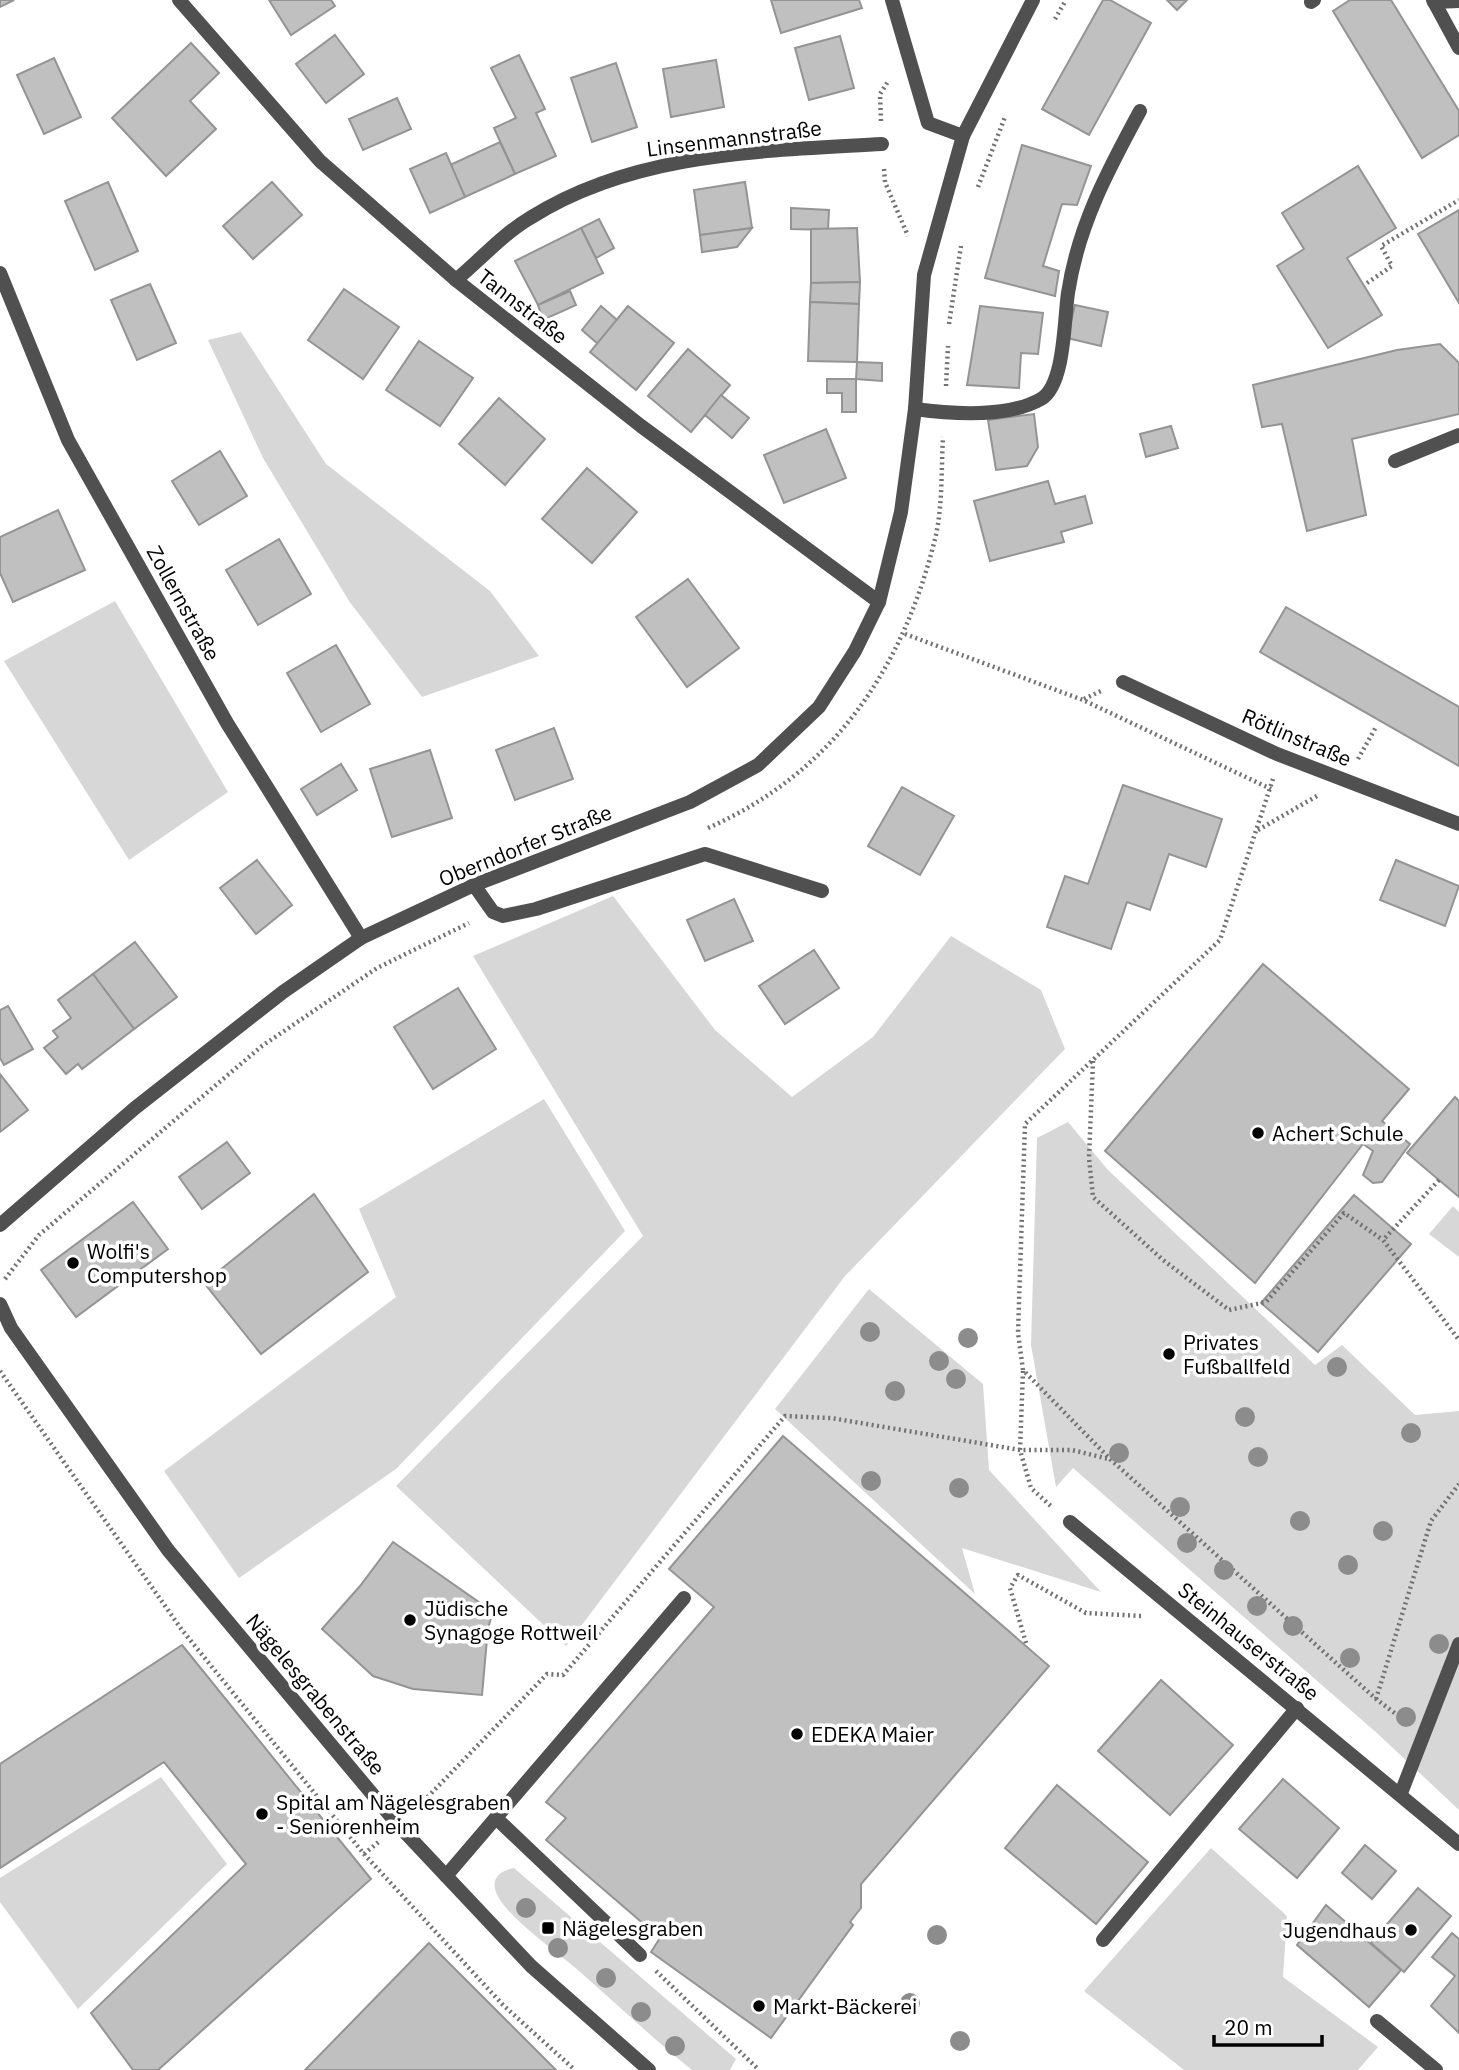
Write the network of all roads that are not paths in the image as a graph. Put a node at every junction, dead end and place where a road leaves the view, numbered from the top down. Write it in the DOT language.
graph roads {
  1 [pos="179,0"];
  2 [pos="891,0"];
  3 [pos="1033,0"];
  4 [pos="1433,1"];
  5 [pos="1459,1"];
  6 [pos="1459,48"];
  7 [pos="1140,111"];
  8 [pos="963,136"];
  9 [pos="882,144"];
  10 [pos="0,273"];
  11 [pos="456,280"];
  12 [pos="915,409"];
  13 [pos="1459,435"];
  14 [pos="1395,461"];
  15 [pos="879,602"];
  16 [pos="1123,682"];
  17 [pos="1459,824"];
  18 [pos="474,886"];
  19 [pos="822,891"];
  20 [pos="361,938"];
  21 [pos="0,1226"];
  22 [pos="0,1304"];
  23 [pos="1070,1522"];
  24 [pos="684,1598"];
  25 [pos="1459,1644"];
  26 [pos="1297,1708"];
  27 [pos="1401,1793"];
  28 [pos="496,1818"];
  29 [pos="1459,1844"];
  30 [pos="446,1876"];
  31 [pos="1103,1940"];
  32 [pos="640,1955"];
  33 [pos="1377,2021"];
  34 [pos="649,2070"];
  35 [pos="1436,2070"];
  1 -- 11 [label="street, Tannstraße"];
  2 -- 8 [label="street"];
  3 -- 8 [label="street, Oberndorfer Straße"];
  4 -- 5 [label="street"];
  4 -- 6 [label="street"];
  7 -- 12 [label="street"];
  8 -- 12 [label="street, Oberndorfer Straße"];
  9 -- 11 [label="street, Linsenmannstraße"];
  10 -- 20 [label="street, Zollernstraße"];
  11 -- 15 [label="street, Tannstraße"];
  12 -- 15 [label="street, Oberndorfer Straße"];
  13 -- 14 [label="street"];
  15 -- 18 [label="street, Oberndorfer Straße"];
  16 -- 17 [label="street, Rötlinstraße"];
  18 -- 19 [label="street"];
  18 -- 20 [label="street, Oberndorfer Straße"];
  20 -- 21 [label="street, Oberndorfer Straße"];
  22 -- 30 [label="street, Nägelesgrabenstraße"];
  23 -- 26 [label="street, Steinhauserstraße"];
  24 -- 28 [label="street"];
  25 -- 27 [label="street"];
  26 -- 27 [label="street, Steinhauserstraße"];
  26 -- 31 [label="street"];
  27 -- 29 [label="street, Steinhauserstraße"];
  28 -- 30 [label="street"];
  28 -- 32 [label="street"];
  30 -- 34 [label="street, Nägelesgrabenstraße"];
  33 -- 35 [label="street"];
}
